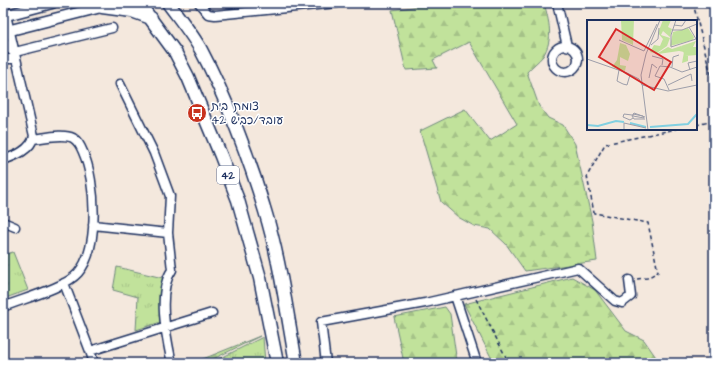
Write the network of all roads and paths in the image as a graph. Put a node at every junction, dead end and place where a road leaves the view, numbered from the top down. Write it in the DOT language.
graph roads {
  1 [pos="52,3"];
  2 [pos="116,3"];
  3 [pos="139,3"];
  4 [pos="168,3"];
  5 [pos="199,3"];
  6 [pos="336,3"];
  7 [pos="557,3"];
  8 [pos="693,3"];
  9 [pos="324,4"];
  10 [pos="102,8"];
  11 [pos="5,16"];
  12 [pos="151,18"];
  13 [pos="112,28"];
  14 [pos="6,31"];
  15 [pos="3,43"];
  16 [pos="567,46"];
  17 [pos="16,56"];
  18 [pos="3,59"];
  19 [pos="120,84"];
  20 [pos="714,87"];
  21 [pos="714,121"];
  22 [pos="697,125"];
  23 [pos="671,130"];
  24 [pos="33,139"];
  25 [pos="3,160"];
  26 [pos="3,222"];
  27 [pos="93,225"];
  28 [pos="15,227"];
  29 [pos="168,232"];
  30 [pos="629,280"];
  31 [pos="64,284"];
  32 [pos="472,292"];
  33 [pos="455,296"];
  34 [pos="3,306"];
  35 [pos="212,313"];
  36 [pos="164,326"];
  37 [pos="90,351"];
  38 [pos="171,360"];
  39 [pos="94,363"];
  40 [pos="277,363"];
  41 [pos="296,363"];
  42 [pos="326,363"];
  43 [pos="477,363"];
  44 [pos="509,363"];
  1 -- 11 [label="main road"];
  2 -- 10 [label="main road"];
  3 -- 12 [label="highway, 42"];
  4 -- 41 [label="highway, 42"];
  5 -- 9 [label="street"];
  6 -- 9 [label="street"];
  7 -- 16 [label="street"];
  8 -- 20 [label="path"];
  10 -- 12 [label="highway"];
  10 -- 14 [label="main road"];
  11 -- 14 [label="street"];
  12 -- 40 [label="highway, 42"];
  13 -- 17 [label="street"];
  14 -- 17 [label="street"];
  15 -- 17 [label="main road"];
  17 -- 18 [label="street"];
  17 -- 24 [label="street"];
  19 -- 29 [label="street"];
  21 -- 22 [label="path"];
  23 -- 30 [label="path"];
  24 -- 25 [label="street"];
  24 -- 27 [label="street"];
  26 -- 28 [label="street"];
  27 -- 29 [label="street"];
  27 -- 31 [label="street"];
  29 -- 36 [label="street"];
  30 -- 32 [label="street"];
  31 -- 34 [label="street"];
  31 -- 37 [label="street"];
  32 -- 33 [label="street"];
  32 -- 44 [label="path"];
  33 -- 42 [label="street"];
  33 -- 43 [label="street"];
  35 -- 36 [label="street"];
  36 -- 37 [label="street"];
  36 -- 38 [label="street"];
  37 -- 39 [label="street"];
}
